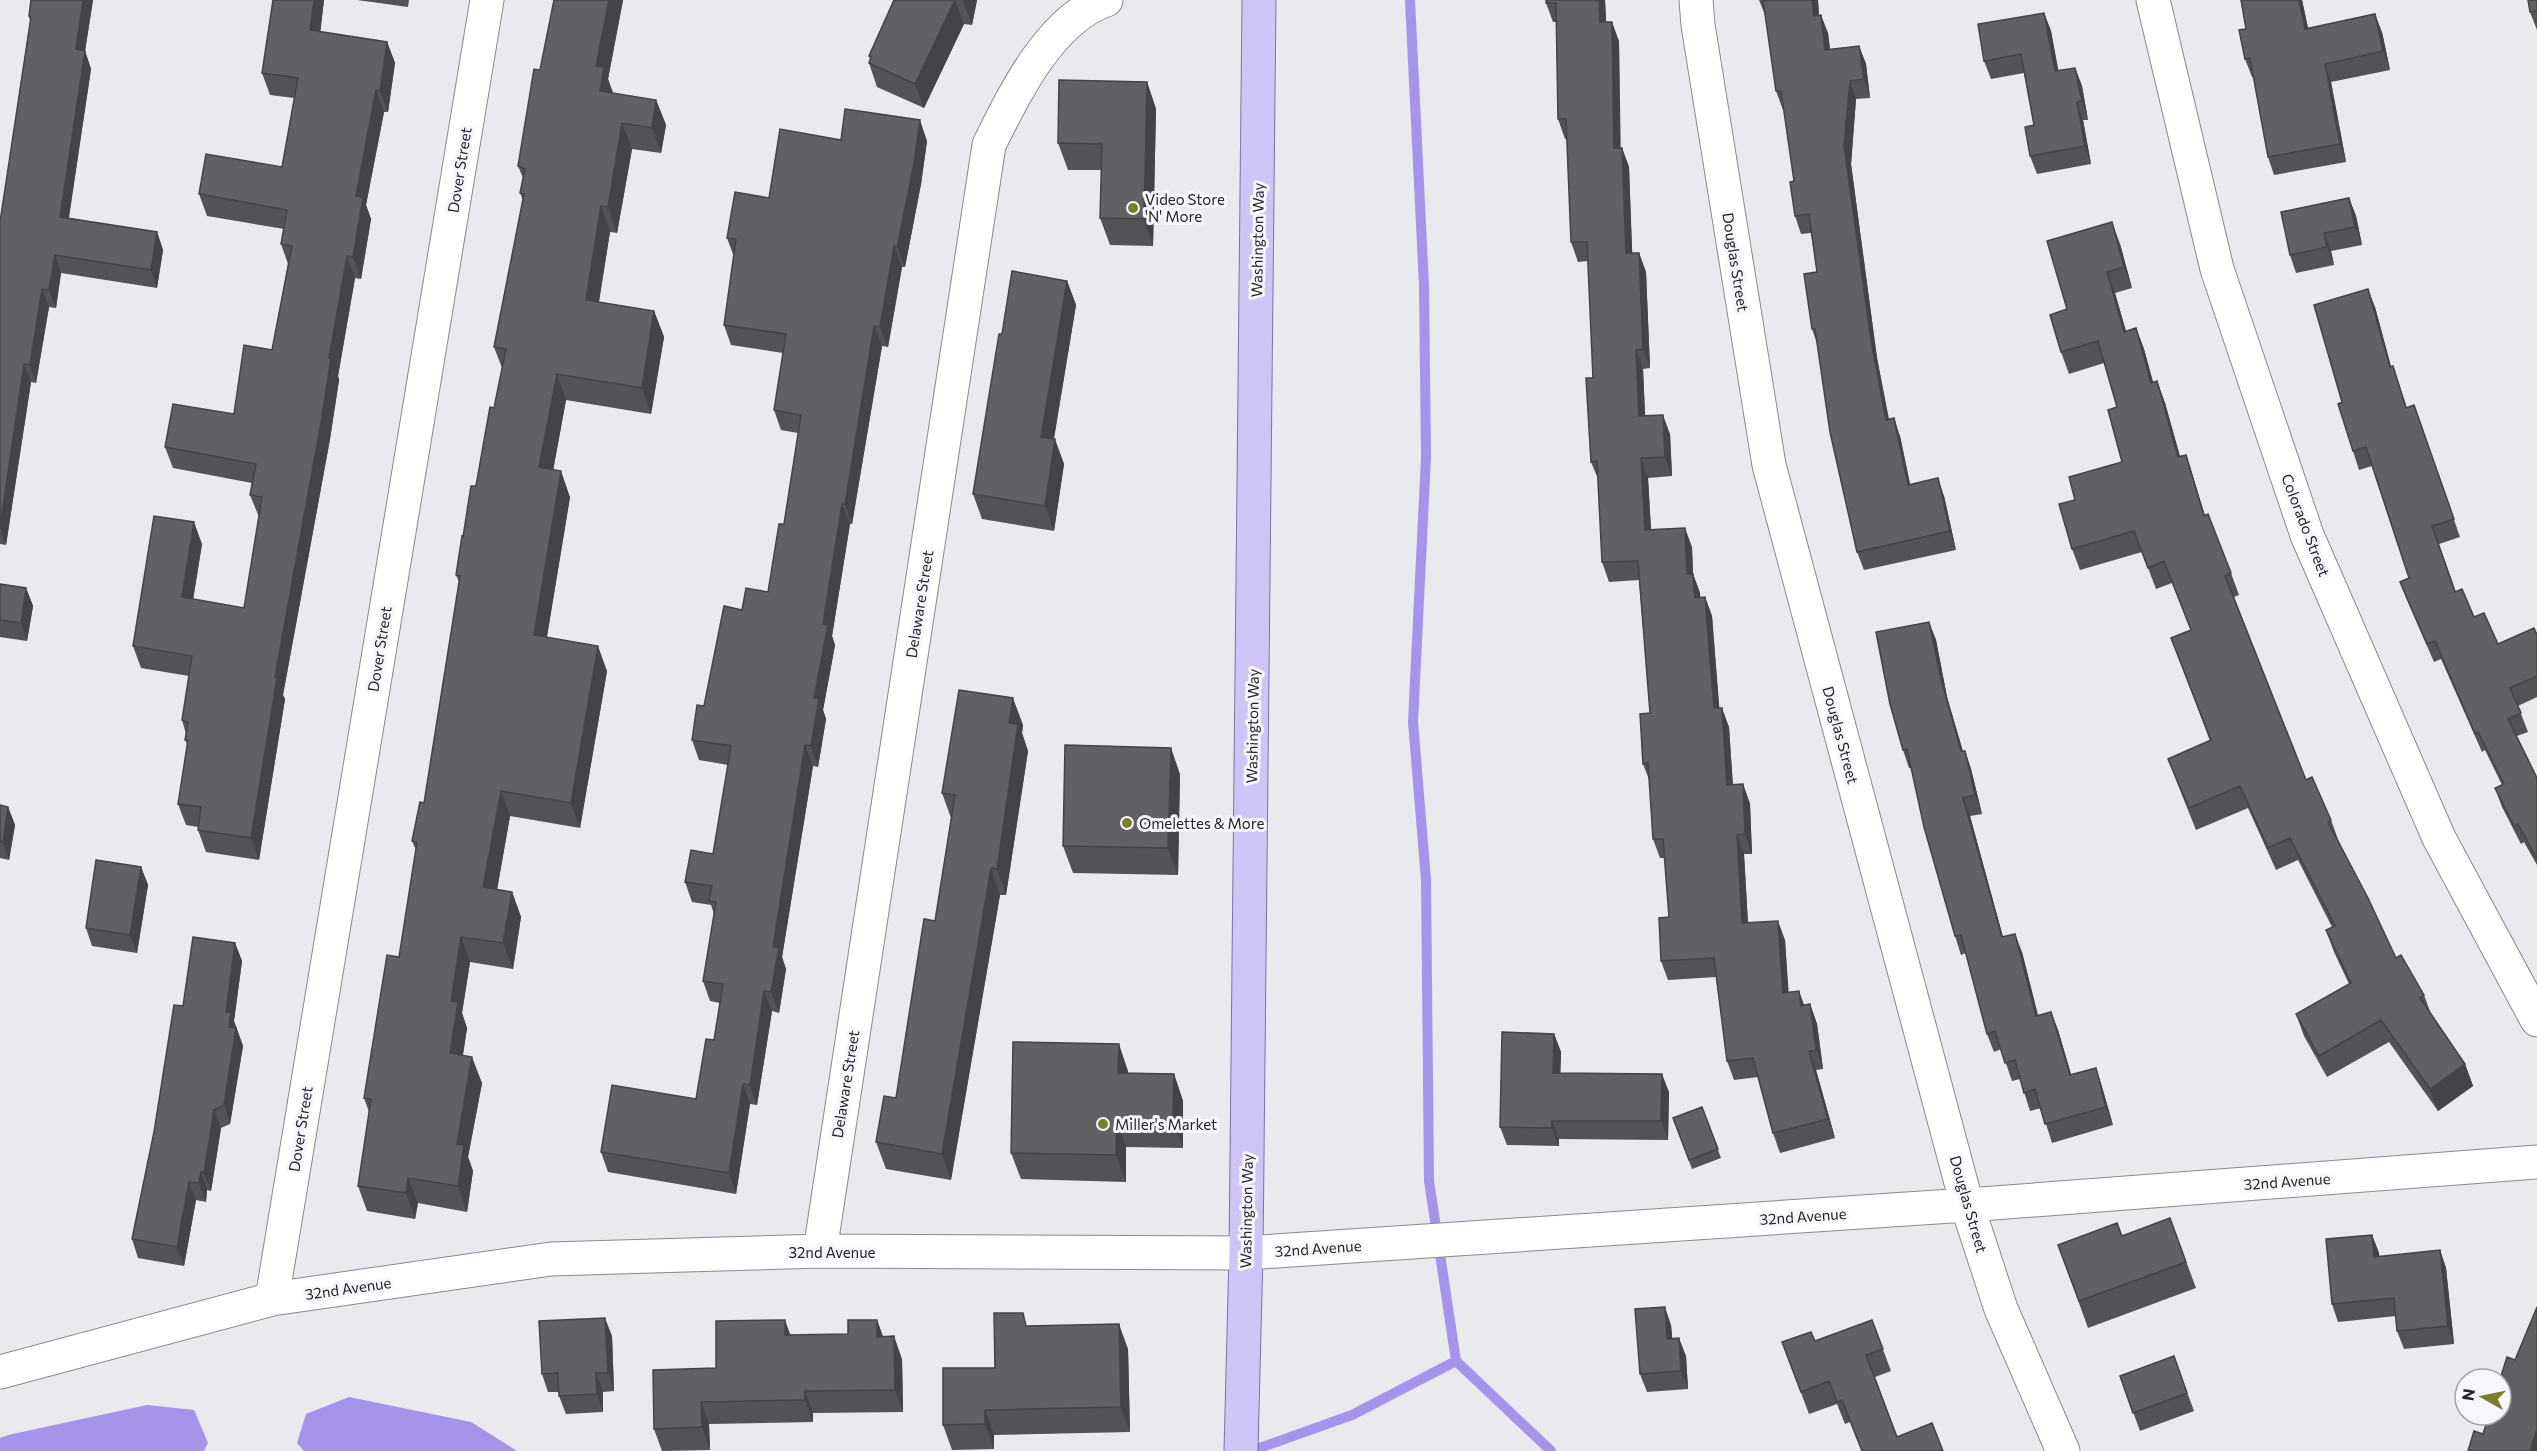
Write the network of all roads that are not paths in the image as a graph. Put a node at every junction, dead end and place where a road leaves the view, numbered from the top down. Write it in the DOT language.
graph roads {
  1 [pos="487,0"];
  2 [pos="1106,0"];
  3 [pos="1259,0"];
  4 [pos="1696,0"];
  5 [pos="2153,0"];
  6 [pos="2537,1020"];
  7 [pos="2537,1162"];
  8 [pos="1967,1205"];
  9 [pos="820,1251"];
  10 [pos="1246,1253"];
  11 [pos="272,1299"];
  12 [pos="0,1372"];
  13 [pos="1241,1451"];
  14 [pos="2063,1451"];
  1 -- 11 [label="street, Dover Street"];
  2 -- 9 [label="street, Delaware Street"];
  3 -- 10 [label="main road, Washington Way"];
  4 -- 8 [label="street, Douglas Street"];
  5 -- 6 [label="street, Colorado Street"];
  7 -- 8 [label="street, 32nd Avenue"];
  8 -- 10 [label="street, 32nd Avenue"];
  8 -- 14 [label="street, Douglas Street"];
  9 -- 10 [label="street, 32nd Avenue"];
  9 -- 11 [label="street, 32nd Avenue"];
  10 -- 13 [label="main road, Washington Way"];
  11 -- 12 [label="street, 32nd Avenue"];
}
